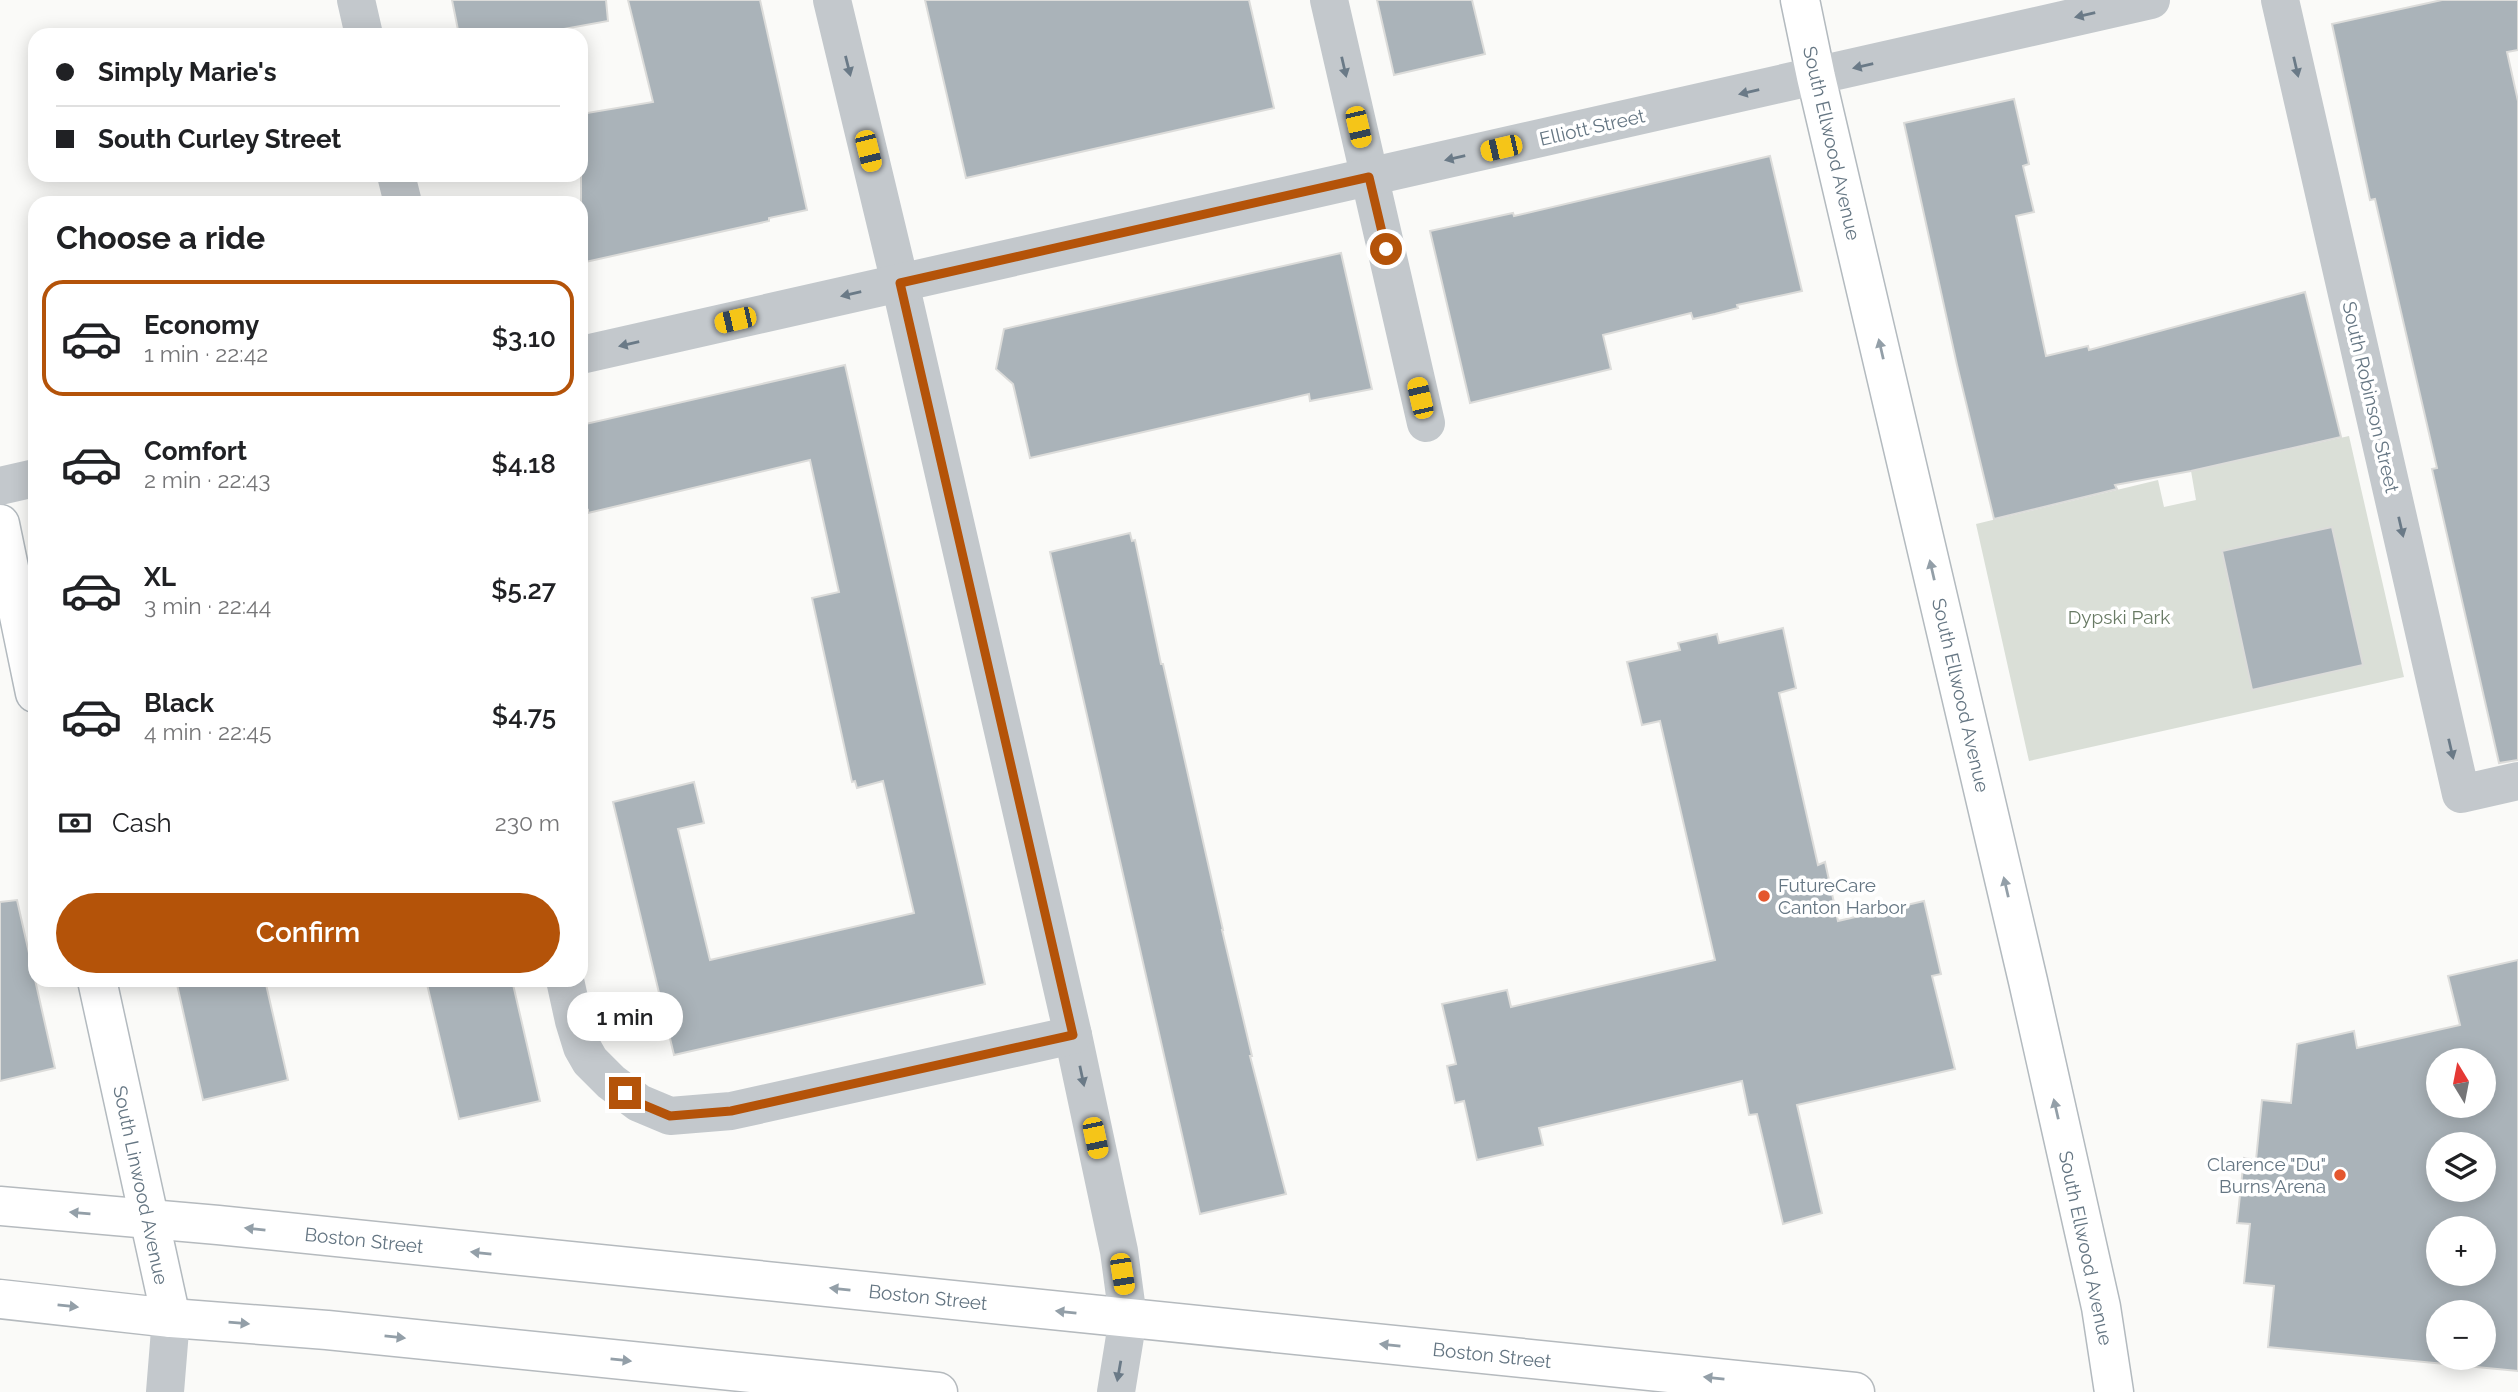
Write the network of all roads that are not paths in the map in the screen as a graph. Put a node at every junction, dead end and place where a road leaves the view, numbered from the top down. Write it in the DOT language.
graph roads {
  1 [pos="356,0"];
  2 [pos="832,0"];
  3 [pos="1329,0"];
  4 [pos="1800,0"];
  5 [pos="2151,0"];
  6 [pos="2280,0"];
  7 [pos="362,28"];
  8 [pos="1816,77"];
  9 [pos="1369,177"];
  10 [pos="900,283"];
  11 [pos="588,353"];
  12 [pos="1426,423"];
  13 [pos="28,480"];
  14 [pos="0,486"];
  15 [pos="0,524"];
  16 [pos="9,616"];
  17 [pos="28,672"];
  18 [pos="2518,781"];
  19 [pos="98,987"];
  20 [pos="567,987"];
  21 [pos="1073,1035"];
  22 [pos="0,1206"];
  23 [pos="148,1219"];
  24 [pos="0,1299"];
  25 [pos="171,1318"];
  26 [pos="1128,1318"];
  27 [pos="165,1392"];
  28 [pos="938,1392"];
  29 [pos="1116,1392"];
  30 [pos="1855,1392"];
  31 [pos="2114,1392"];
  1 -- 7 [label="street"];
  2 -- 10 [label="street, one-way"];
  3 -- 9 [label="street, one-way"];
  4 -- 8 [label="main road, South Ellwood Avenue"];
  5 -- 8 [label="street, Elliott Street, one-way"];
  6 -- 18 [label="street, South Robinson Street, one-way"];
  8 -- 9 [label="street, Elliott Street, one-way"];
  31 -- 8 [label="main road, South Ellwood Avenue, one-way"];
  9 -- 10 [label="street, Elliott Street"];
  9 -- 12 [label="street"];
  10 -- 11 [label="street, Elliott Street, one-way"];
  10 -- 21 [label="street"];
  13 -- 14 [label="street"];
  15 -- 16 [label="main road"];
  16 -- 17 [label="main road"];
  19 -- 23 [label="main road, South Linwood Avenue"];
  20 -- 21 [label="street"];
  21 -- 26 [label="street, one-way"];
  23 -- 22 [label="main road, Boston Street, one-way"];
  23 -- 25 [label="main road, South Linwood Avenue"];
  26 -- 23 [label="main road, Boston Street, one-way"];
  24 -- 25 [label="main road, one-way"];
  25 -- 27 [label="street, South Linwood Avenue"];
  25 -- 28 [label="main road, one-way"];
  26 -- 29 [label="street, one-way"];
  30 -- 26 [label="main road, Boston Street, one-way"];
}
